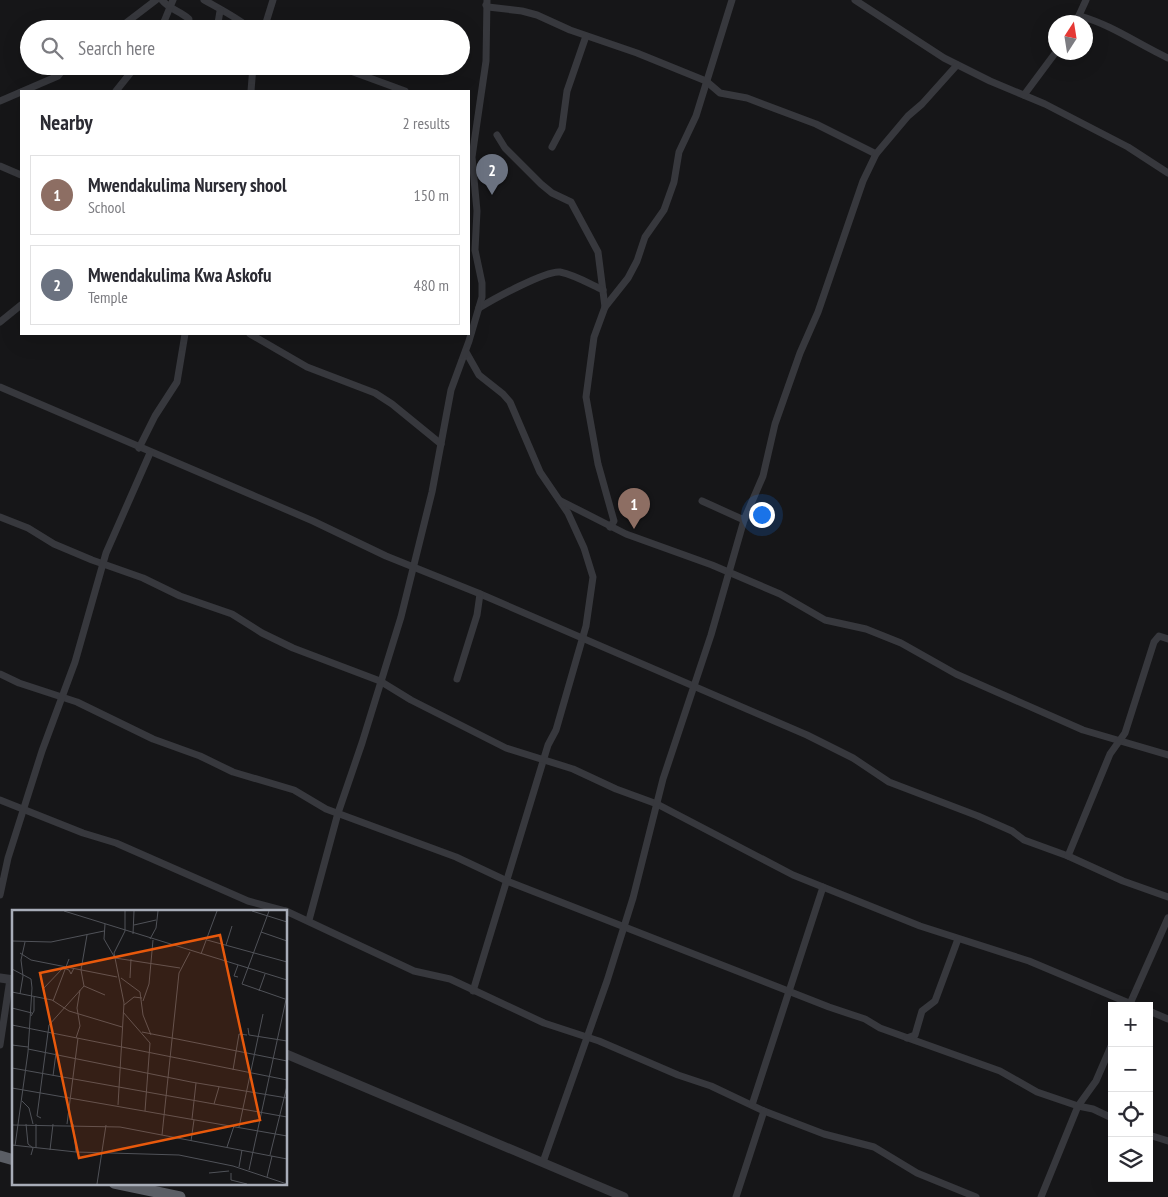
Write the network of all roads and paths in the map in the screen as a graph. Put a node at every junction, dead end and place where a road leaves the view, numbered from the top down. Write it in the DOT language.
graph roads {
  1 [pos="156,0"];
  2 [pos="162,0"];
  3 [pos="174,0"];
  4 [pos="204,0"];
  5 [pos="273,0"];
  6 [pos="484,0"];
  7 [pos="732,0"];
  8 [pos="855,0"];
  9 [pos="1086,0"];
  10 [pos="488,4"];
  11 [pos="168,8"];
  12 [pos="220,11"];
  13 [pos="1080,15"];
  14 [pos="130,20"];
  15 [pos="163,20"];
  16 [pos="189,20"];
  17 [pos="218,20"];
  18 [pos="240,20"];
  19 [pos="267,20"];
  20 [pos="1093,22"];
  21 [pos="586,36"];
  22 [pos="1168,58"];
  23 [pos="1050,60"];
  24 [pos="957,65"];
  25 [pos="59,75"];
  26 [pos="129,75"];
  27 [pos="253,75"];
  28 [pos="361,75"];
  29 [pos="706,81"];
  30 [pos="26,90"];
  31 [pos="117,90"];
  32 [pos="251,90"];
  33 [pos="402,90"];
  34 [pos="20,92"];
  35 [pos="1024,95"];
  36 [pos="0,101"];
  37 [pos="472,123"];
  38 [pos="497,135"];
  39 [pos="552,147"];
  40 [pos="876,154"];
  41 [pos="0,166"];
  42 [pos="1168,173"];
  43 [pos="20,175"];
  44 [pos="603,290"];
  45 [pos="20,306"];
  46 [pos="605,307"];
  47 [pos="478,308"];
  48 [pos="0,322"];
  49 [pos="186,335"];
  50 [pos="252,335"];
  51 [pos="466,352"];
  52 [pos="0,387"];
  53 [pos="442,444"];
  54 [pos="139,448"];
  55 [pos="150,453"];
  56 [pos="559,500"];
  57 [pos="702,501"];
  58 [pos="0,517"];
  59 [pos="744,520"];
  60 [pos="610,527"];
  61 [pos="102,564"];
  62 [pos="412,567"];
  63 [pos="729,573"];
  64 [pos="480,594"];
  65 [pos="582,638"];
  66 [pos="1168,639"];
  67 [pos="0,674"];
  68 [pos="457,679"];
  69 [pos="380,680"];
  70 [pos="693,686"];
  71 [pos="61,697"];
  72 [pos="1118,742"];
  73 [pos="1168,756"];
  74 [pos="545,759"];
  75 [pos="0,800"];
  76 [pos="657,804"];
  77 [pos="24,809"];
  78 [pos="338,813"];
  79 [pos="1068,856"];
  80 [pos="507,881"];
  81 [pos="823,887"];
  82 [pos="0,895"];
  83 [pos="1168,897"];
  84 [pos="282,910"];
  85 [pos="288,912"];
  86 [pos="1168,918"];
  87 [pos="309,920"];
  88 [pos="624,926"];
  89 [pos="958,939"];
  90 [pos="0,978"];
  91 [pos="12,980"];
  92 [pos="789,990"];
  93 [pos="473,991"];
  94 [pos="1125,1002"];
  95 [pos="1133,1002"];
  96 [pos="1153,1013"];
  97 [pos="1168,1019"];
  98 [pos="587,1037"];
  99 [pos="907,1038"];
  100 [pos="0,1045"];
  101 [pos="1111,1047"];
  102 [pos="288,1055"];
  103 [pos="752,1106"];
  104 [pos="1078,1106"];
  105 [pos="764,1111"];
  106 [pos="1108,1116"];
  107 [pos="1153,1136"];
  108 [pos="1168,1141"];
  109 [pos="543,1162"];
  110 [pos="120,1184"];
  111 [pos="158,1191"];
  112 [pos="180,1197"];
  113 [pos="624,1197"];
  114 [pos="736,1197"];
  115 [pos="976,1197"];
  116 [pos="1041,1197"];
  1 -- 14 [label="street"];
  2 -- 11 [label="street"];
  3 -- 11 [label="street"];
  4 -- 12 [label="street"];
  5 -- 19 [label="street"];
  6 -- 10 [label="street"];
  7 -- 29 [label="street"];
  8 -- 24 [label="street"];
  9 -- 13 [label="street"];
  10 -- 21 [label="street"];
  10 -- 37 [label="street"];
  11 -- 15 [label="street"];
  11 -- 16 [label="street"];
  12 -- 17 [label="street"];
  12 -- 18 [label="street"];
  20 -- 22 [label="street"];
  21 -- 29 [label="street"];
  21 -- 39 [label="street"];
  23 -- 35 [label="street"];
  24 -- 35 [label="street"];
  24 -- 40 [label="street"];
  25 -- 30 [label="street"];
  26 -- 31 [label="street"];
  27 -- 32 [label="street"];
  28 -- 33 [label="street"];
  29 -- 40 [label="street"];
  29 -- 46 [label="street"];
  34 -- 36 [label="street"];
  35 -- 42 [label="street"];
  37 -- 47 [label="street"];
  38 -- 44 [label="street"];
  40 -- 59 [label="street"];
  41 -- 43 [label="street"];
  44 -- 46 [label="street"];
  44 -- 47 [label="street"];
  45 -- 48 [label="street"];
  46 -- 60 [label="street"];
  47 -- 51 [label="street"];
  49 -- 54 [label="street"];
  50 -- 53 [label="street"];
  51 -- 53 [label="street"];
  51 -- 56 [label="street"];
  52 -- 54 [label="street"];
  53 -- 62 [label="street"];
  54 -- 55 [label="street"];
  55 -- 61 [label="street"];
  55 -- 62 [label="street"];
  56 -- 60 [label="street"];
  56 -- 65 [label="street"];
  57 -- 59 [label="street"];
  58 -- 61 [label="street"];
  59 -- 63 [label="street"];
  60 -- 63 [label="street"];
  61 -- 69 [label="street"];
  61 -- 71 [label="street"];
  62 -- 64 [label="street"];
  62 -- 69 [label="street"];
  63 -- 70 [label="street"];
  63 -- 72 [label="street"];
  64 -- 65 [label="street"];
  64 -- 68 [label="street"];
  65 -- 70 [label="street"];
  65 -- 74 [label="street"];
  66 -- 72 [label="street"];
  67 -- 71 [label="street"];
  69 -- 74 [label="street"];
  69 -- 78 [label="street"];
  70 -- 76 [label="street"];
  70 -- 79 [label="street"];
  71 -- 77 [label="street"];
  71 -- 78 [label="street"];
  72 -- 73 [label="street"];
  72 -- 79 [label="street"];
  74 -- 76 [label="street"];
  74 -- 80 [label="street"];
  75 -- 77 [label="street"];
  76 -- 81 [label="street"];
  76 -- 88 [label="street"];
  77 -- 82 [label="street"];
  77 -- 84 [label="street"];
  78 -- 80 [label="street"];
  78 -- 87 [label="street"];
  79 -- 83 [label="street"];
  80 -- 88 [label="street"];
  80 -- 93 [label="street"];
  81 -- 89 [label="street"];
  81 -- 92 [label="street"];
  85 -- 87 [label="street"];
  86 -- 95 [label="street"];
  87 -- 93 [label="street"];
  88 -- 92 [label="street"];
  88 -- 98 [label="street"];
  89 -- 94 [label="street"];
  89 -- 99 [label="street"];
  90 -- 91 [label="street"];
  91 -- 100 [label="street"];
  92 -- 99 [label="street"];
  92 -- 103 [label="street"];
  93 -- 98 [label="street"];
  96 -- 97 [label="street"];
  98 -- 103 [label="street"];
  98 -- 109 [label="street"];
  99 -- 104 [label="street"];
  101 -- 104 [label="street"];
  102 -- 109 [label="street"];
  103 -- 105 [label="street"];
  104 -- 106 [label="street"];
  104 -- 116 [label="street"];
  105 -- 114 [label="street"];
  105 -- 115 [label="street"];
  107 -- 108 [label="street"];
  109 -- 113 [label="street"];
  110 -- 111 [label="highway"];
  111 -- 112 [label="highway"];
}
